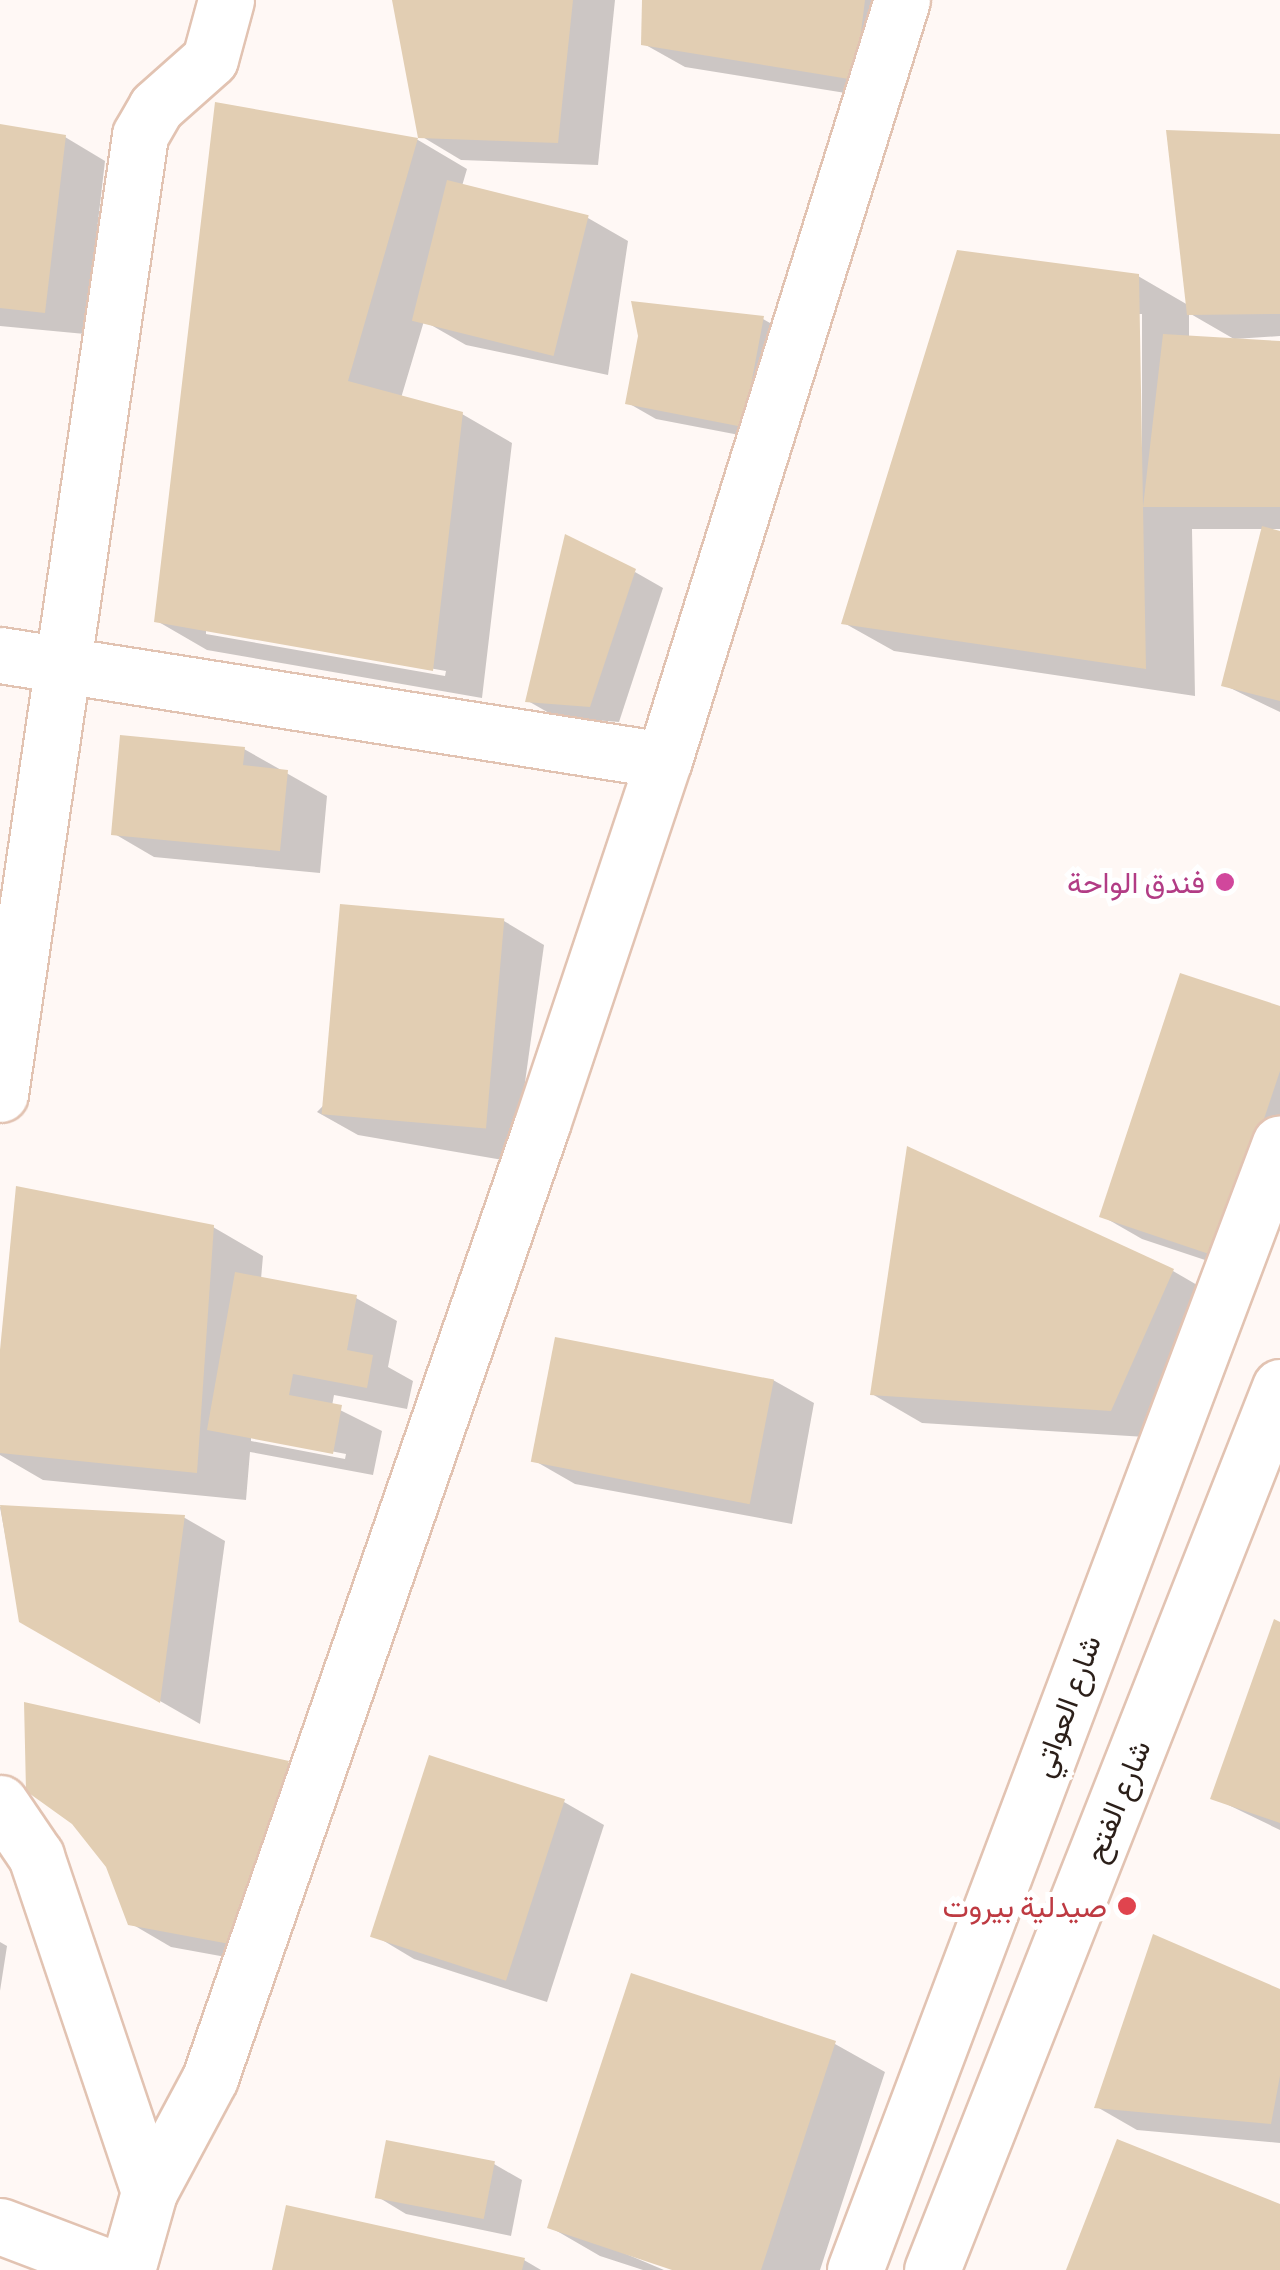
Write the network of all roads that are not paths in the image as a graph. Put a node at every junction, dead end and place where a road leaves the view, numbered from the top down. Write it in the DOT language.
graph roads {
  1 [pos="226,0"];
  2 [pos="902,0"];
  3 [pos="0,655"];
  4 [pos="58,662"];
  5 [pos="664,760"];
  6 [pos="0,1094"];
  7 [pos="1280,1143"];
  8 [pos="1280,1388"];
  9 [pos="0,1803"];
  10 [pos="149,2192"];
  11 [pos="0,2226"];
  12 [pos="116,2270"];
  13 [pos="128,2270"];
  14 [pos="856,2270"];
  15 [pos="932,2270"];
  1 -- 4 [label="street"];
  2 -- 5 [label="street"];
  3 -- 4 [label="street"];
  4 -- 5 [label="street"];
  4 -- 6 [label="street"];
  5 -- 10 [label="street"];
  7 -- 14 [label="street, شارع العواتي"];
  8 -- 15 [label="street, شارع الفتح"];
  9 -- 10 [label="street"];
  10 -- 13 [label="street"];
  11 -- 12 [label="street"];
}
